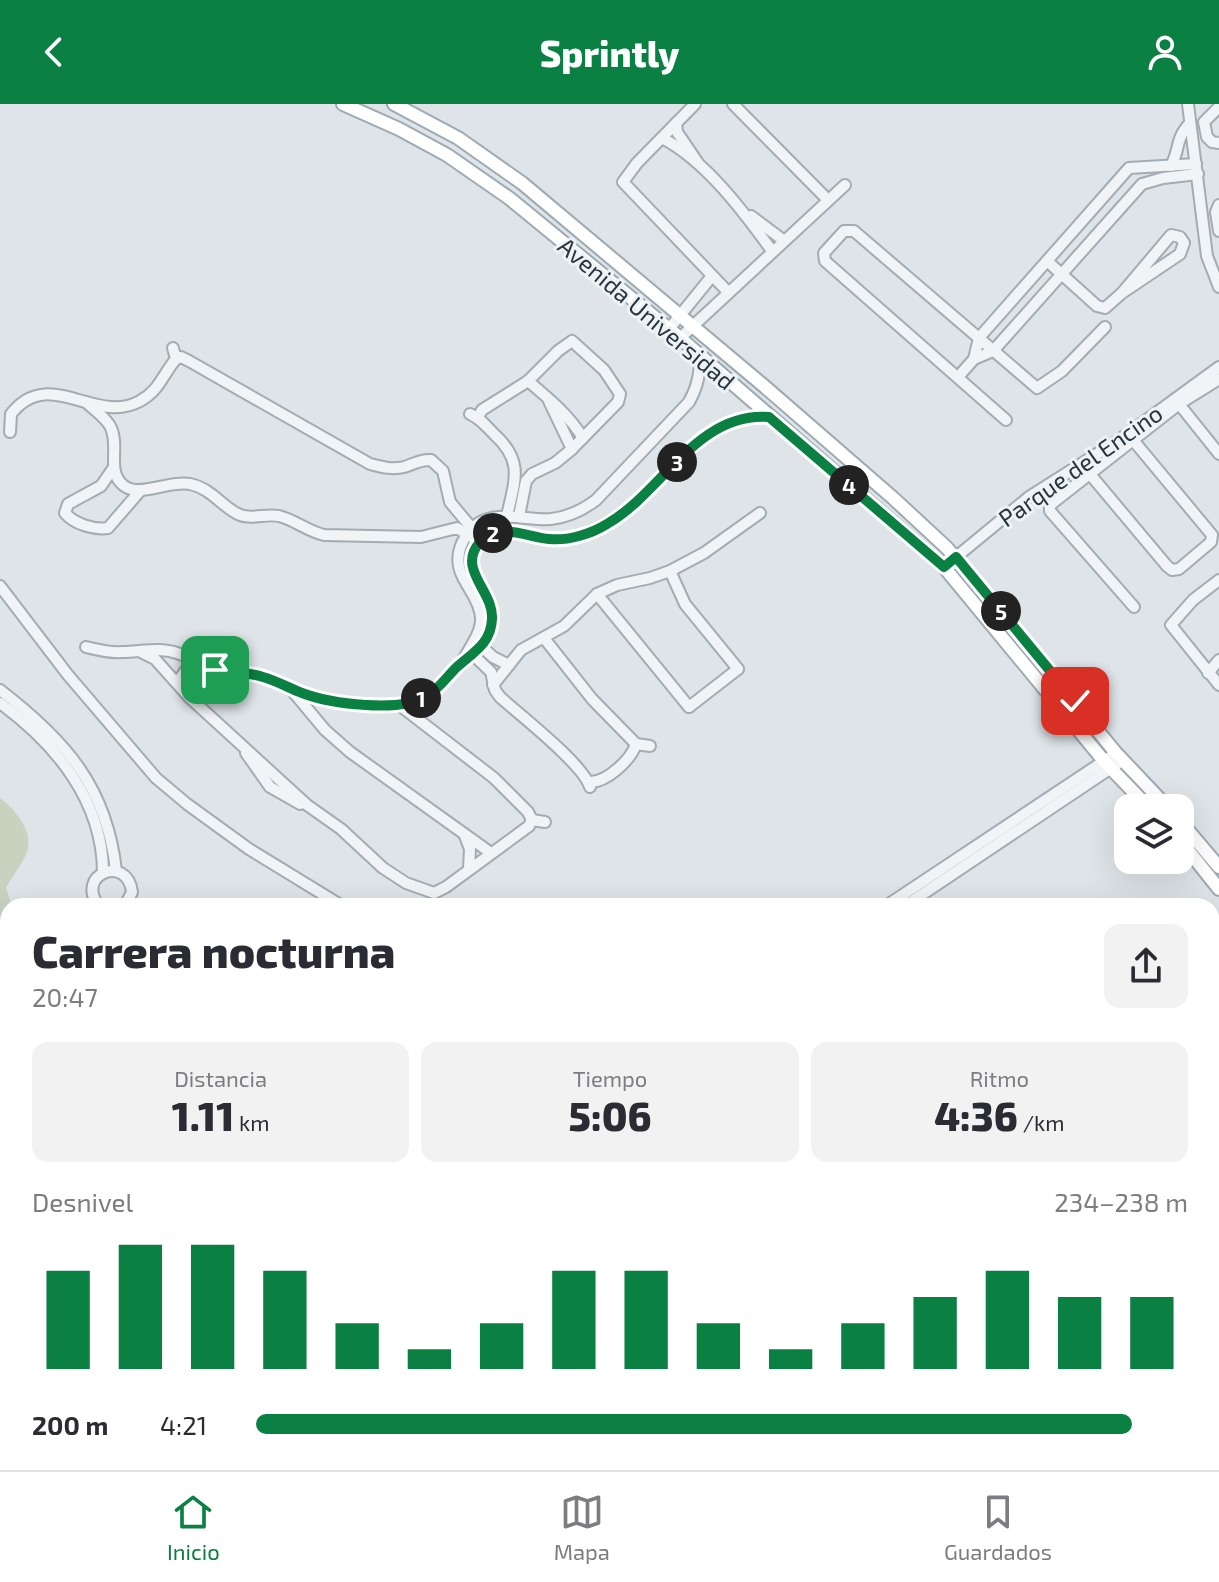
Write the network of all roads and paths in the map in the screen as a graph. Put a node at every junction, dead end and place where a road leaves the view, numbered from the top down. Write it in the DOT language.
graph roads {
  1 [pos="343,104"];
  2 [pos="394,104"];
  3 [pos="695,104"];
  4 [pos="733,104"];
  5 [pos="1188,104"];
  6 [pos="1216,115"];
  7 [pos="676,123"];
  8 [pos="1190,123"];
  9 [pos="662,138"];
  10 [pos="1219,143"];
  11 [pos="699,165"];
  12 [pos="1135,166"];
  13 [pos="1171,166"];
  14 [pos="1197,169"];
  15 [pos="1142,184"];
  16 [pos="845,185"];
  17 [pos="828,200"];
  18 [pos="1219,205"];
  19 [pos="742,210"];
  20 [pos="1219,222"];
  21 [pos="1219,231"];
  22 [pos="783,240"];
  23 [pos="1207,242"];
  24 [pos="772,251"];
  25 [pos="1047,261"];
  26 [pos="1219,272"];
  27 [pos="1062,274"];
  28 [pos="712,276"];
  29 [pos="1219,287"];
  30 [pos="728,292"];
  31 [pos="1122,293"];
  32 [pos="693,299"];
  33 [pos="707,311"];
  34 [pos="681,315"];
  35 [pos="693,325"];
  36 [pos="1105,327"];
  37 [pos="669,329"];
  38 [pos="680,338"];
  39 [pos="979,338"];
  40 [pos="993,351"];
  41 [pos="700,356"];
  42 [pos="974,359"];
  43 [pos="1219,367"];
  44 [pos="958,377"];
  45 [pos="1219,379"];
  46 [pos="528,381"];
  47 [pos="549,401"];
  48 [pos="86,402"];
  49 [pos="1179,404"];
  50 [pos="121,408"];
  51 [pos="769,417"];
  52 [pos="1006,420"];
  53 [pos="111,426"];
  54 [pos="10,432"];
  55 [pos="583,438"];
  56 [pos="1133,440"];
  57 [pos="572,449"];
  58 [pos="1219,454"];
  59 [pos="115,465"];
  60 [pos="1089,473"];
  61 [pos="520,480"];
  62 [pos="140,491"];
  63 [pos="760,513"];
  64 [pos="507,516"];
  65 [pos="519,516"];
  66 [pos="547,519"];
  67 [pos="470,531"];
  68 [pos="545,538"];
  69 [pos="482,540"];
  70 [pos="956,557"];
  71 [pos="944,567"];
  72 [pos="670,571"];
  73 [pos="1219,580"];
  74 [pos="0,586"];
  75 [pos="597,594"];
  76 [pos="1134,607"];
  77 [pos="544,638"];
  78 [pos="86,647"];
  79 [pos="475,648"];
  80 [pos="138,650"];
  81 [pos="1219,660"];
  82 [pos="195,662"];
  83 [pos="509,665"];
  84 [pos="1208,673"];
  85 [pos="493,685"];
  86 [pos="1219,685"];
  87 [pos="180,686"];
  88 [pos="289,687"];
  89 [pos="0,690"];
  90 [pos="427,696"];
  91 [pos="327,700"];
  92 [pos="0,703"];
  93 [pos="398,704"];
  94 [pos="422,721"];
  95 [pos="317,722"];
  96 [pos="636,744"];
  97 [pos="650,746"];
  98 [pos="1120,756"];
  99 [pos="1108,765"];
  100 [pos="1136,794"];
  101 [pos="1155,794"];
  102 [pos="532,820"];
  103 [pos="545,822"];
  104 [pos="465,836"];
  105 [pos="1194,838"];
  106 [pos="491,853"];
  107 [pos="1194,858"];
  108 [pos="1219,867"];
  109 [pos="469,868"];
  110 [pos="116,871"];
  111 [pos="103,873"];
  112 [pos="1219,889"];
  113 [pos="93,898"];
  114 [pos="130,898"];
  115 [pos="329,898"];
  116 [pos="901,898"];
  117 [pos="917,898"];
  1 -- 37 [label="main road, Avenida Universidad"];
  2 -- 34 [label="main road, Avenida Universidad"];
  3 -- 7 [label="street"];
  4 -- 17 [label="street"];
  5 -- 8 [label="street"];
  6 -- 10 [label="street"];
  7 -- 9 [label="street"];
  7 -- 11 [label="street"];
  8 -- 13 [label="street"];
  8 -- 14 [label="street"];
  9 -- 11 [label="street"];
  9 -- 28 [label="street"];
  11 -- 19 [label="street"];
  12 -- 13 [label="street"];
  12 -- 15 [label="street"];
  12 -- 25 [label="street"];
  13 -- 14 [label="street"];
  14 -- 15 [label="street"];
  14 -- 23 [label="street"];
  15 -- 27 [label="street"];
  16 -- 17 [label="street"];
  17 -- 22 [label="street"];
  18 -- 20 [label="street"];
  19 -- 22 [label="street"];
  19 -- 24 [label="street"];
  20 -- 21 [label="street"];
  22 -- 24 [label="street"];
  23 -- 26 [label="street"];
  23 -- 29 [label="street"];
  24 -- 30 [label="street"];
  25 -- 27 [label="street"];
  25 -- 39 [label="street"];
  27 -- 31 [label="street"];
  27 -- 40 [label="street"];
  28 -- 30 [label="street"];
  28 -- 32 [label="street"];
  30 -- 33 [label="street"];
  31 -- 31 [label="street"];
  32 -- 33 [label="street"];
  32 -- 34 [label="street"];
  33 -- 35 [label="street"];
  34 -- 35 [label="main road, Avenida Universidad"];
  34 -- 37 [label="street"];
  35 -- 38 [label="street"];
  35 -- 70 [label="main road, Avenida Universidad"];
  36 -- 40 [label="street"];
  37 -- 38 [label="main road, Avenida Universidad"];
  38 -- 41 [label="main road, Avenida Universidad"];
  39 -- 40 [label="street"];
  39 -- 42 [label="street"];
  39 -- 44 [label="street"];
  40 -- 42 [label="street"];
  41 -- 51 [label="main road, Avenida Universidad"];
  41 -- 66 [label="street"];
  42 -- 44 [label="street"];
  43 -- 70 [label="street, Parque del Encino"];
  44 -- 52 [label="street"];
  45 -- 49 [label="street"];
  46 -- 47 [label="street"];
  46 -- 55 [label="street"];
  46 -- 61 [label="street"];
  47 -- 55 [label="street"];
  47 -- 57 [label="street"];
  48 -- 50 [label="street"];
  48 -- 53 [label="street"];
  48 -- 54 [label="street"];
  49 -- 56 [label="street"];
  49 -- 58 [label="street"];
  50 -- 53 [label="street"];
  50 -- 67 [label="street"];
  51 -- 68 [label="street"];
  51 -- 71 [label="main road, Avenida Universidad"];
  53 -- 59 [label="street"];
  55 -- 57 [label="street"];
  56 -- 60 [label="street"];
  56 -- 60 [label="street"];
  57 -- 61 [label="street"];
  59 -- 62 [label="street"];
  59 -- 62 [label="street"];
  60 -- 76 [label="street"];
  61 -- 64 [label="street"];
  61 -- 65 [label="street"];
  62 -- 67 [label="street"];
  63 -- 72 [label="street"];
  64 -- 65 [label="street"];
  64 -- 67 [label="street"];
  65 -- 66 [label="street"];
  66 -- 68 [label="street"];
  67 -- 69 [label="street"];
  67 -- 79 [label="street"];
  68 -- 69 [label="street"];
  69 -- 79 [label="street"];
  70 -- 71 [label="street, Parque del Encino"];
  70 -- 98 [label="main road, Avenida Universidad"];
  71 -- 99 [label="main road, Avenida Universidad"];
  72 -- 75 [label="street"];
  72 -- 75 [label="street"];
  73 -- 84 [label="street"];
  74 -- 115 [label="street"];
  75 -- 77 [label="street"];
  77 -- 83 [label="street"];
  77 -- 96 [label="street"];
  78 -- 80 [label="street"];
  79 -- 83 [label="street"];
  79 -- 85 [label="street"];
  79 -- 90 [label="street"];
  80 -- 82 [label="street"];
  80 -- 87 [label="street"];
  81 -- 84 [label="street"];
  82 -- 87 [label="street"];
  82 -- 88 [label="street"];
  83 -- 85 [label="street"];
  84 -- 86 [label="street"];
  85 -- 96 [label="street"];
  87 -- 109 [label="street"];
  88 -- 91 [label="street"];
  88 -- 95 [label="street"];
  89 -- 110 [label="street"];
  90 -- 93 [label="street"];
  90 -- 94 [label="street"];
  91 -- 93 [label="street"];
  91 -- 95 [label="street"];
  92 -- 111 [label="street"];
  93 -- 94 [label="street"];
  94 -- 102 [label="street"];
  95 -- 104 [label="street"];
  96 -- 97 [label="street"];
  98 -- 99 [label="street"];
  98 -- 101 [label="main road, Avenida Universidad"];
  99 -- 100 [label="main road, Avenida Universidad"];
  99 -- 116 [label="street"];
  99 -- 117 [label="street"];
  102 -- 103 [label="street"];
  102 -- 106 [label="street"];
  104 -- 106 [label="street"];
  104 -- 109 [label="street"];
  105 -- 108 [label="main road"];
  106 -- 109 [label="street"];
  107 -- 112 [label="main road"];
  110 -- 111 [label="street"];
  110 -- 114 [label="street"];
  111 -- 113 [label="street"];
}
